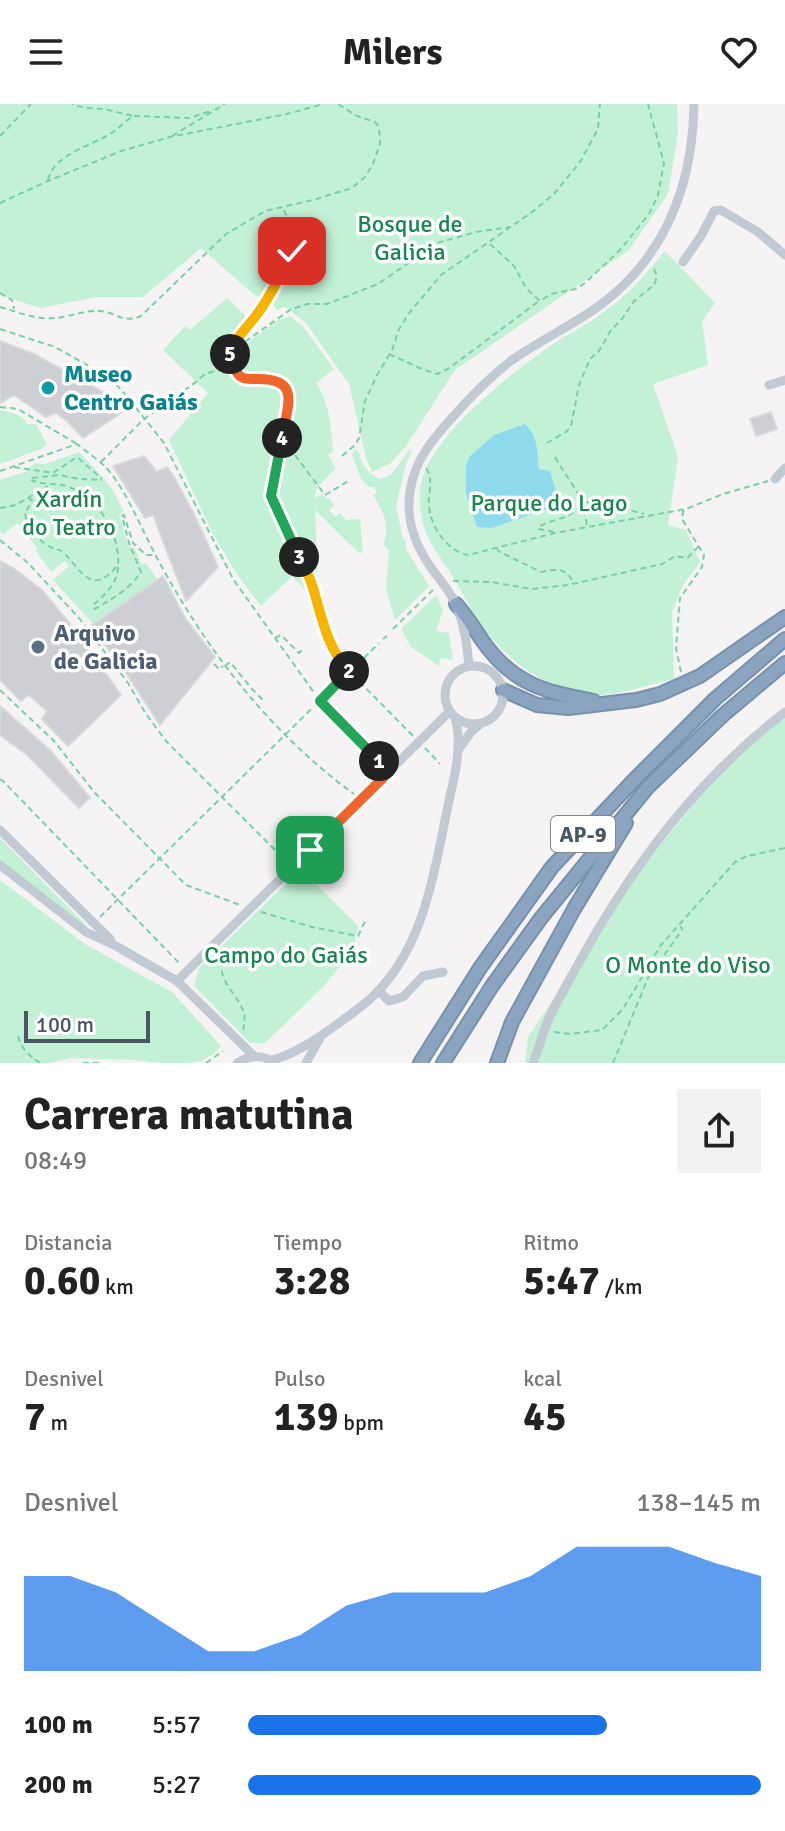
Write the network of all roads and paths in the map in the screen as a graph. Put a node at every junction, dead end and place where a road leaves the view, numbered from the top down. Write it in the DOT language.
graph roads {
  1 [pos="31,104"];
  2 [pos="72,104"];
  3 [pos="225,104"];
  4 [pos="323,104"];
  5 [pos="338,104"];
  6 [pos="600,104"];
  7 [pos="648,104"];
  8 [pos="694,104"];
  9 [pos="213,110"];
  10 [pos="133,116"];
  11 [pos="0,136"];
  12 [pos="170,137"];
  13 [pos="48,181"];
  14 [pos="0,203"];
  15 [pos="282,208"];
  16 [pos="511,227"];
  17 [pos="489,242"];
  18 [pos="785,255"];
  19 [pos="646,261"];
  20 [pos="683,262"];
  21 [pos="0,293"];
  22 [pos="540,301"];
  23 [pos="0,307"];
  24 [pos="12,310"];
  25 [pos="0,329"];
  26 [pos="235,342"];
  27 [pos="389,354"];
  28 [pos="229,358"];
  29 [pos="785,380"];
  30 [pos="769,385"];
  31 [pos="0,407"];
  32 [pos="144,419"];
  33 [pos="282,438"];
  34 [pos="547,443"];
  35 [pos="77,444"];
  36 [pos="342,456"];
  37 [pos="555,457"];
  38 [pos="100,463"];
  39 [pos="417,464"];
  40 [pos="13,466"];
  41 [pos="785,468"];
  42 [pos="0,471"];
  43 [pos="780,477"];
  44 [pos="350,480"];
  45 [pos="49,485"];
  46 [pos="28,498"];
  47 [pos="583,502"];
  48 [pos="0,508"];
  49 [pos="686,509"];
  50 [pos="647,515"];
  51 [pos="587,526"];
  52 [pos="555,533"];
  53 [pos="0,540"];
  54 [pos="699,546"];
  55 [pos="496,547"];
  56 [pos="156,555"];
  57 [pos="118,565"];
  58 [pos="451,581"];
  59 [pos="573,583"];
  60 [pos="433,590"];
  61 [pos="456,604"];
  62 [pos="785,617"];
  63 [pos="393,629"];
  64 [pos="274,638"];
  65 [pos="785,639"];
  66 [pos="379,643"];
  67 [pos="304,648"];
  68 [pos="364,658"];
  69 [pos="785,663"];
  70 [pos="214,664"];
  71 [pos="357,664"];
  72 [pos="224,666"];
  73 [pos="469,666"];
  74 [pos="349,672"];
  75 [pos="682,673"];
  76 [pos="0,690"];
  77 [pos="503,690"];
  78 [pos="320,701"];
  79 [pos="265,702"];
  80 [pos="609,704"];
  81 [pos="785,712"];
  82 [pos="452,715"];
  83 [pos="481,724"];
  84 [pos="286,734"];
  85 [pos="414,737"];
  86 [pos="424,747"];
  87 [pos="458,750"];
  88 [pos="440,764"];
  89 [pos="389,772"];
  90 [pos="0,779"];
  91 [pos="648,787"];
  92 [pos="222,797"];
  93 [pos="361,799"];
  94 [pos="0,830"];
  95 [pos="785,848"];
  96 [pos="160,858"];
  97 [pos="0,865"];
  98 [pos="293,867"];
  99 [pos="119,899"];
  100 [pos="250,909"];
  101 [pos="366,919"];
  102 [pos="94,924"];
  103 [pos="680,924"];
  104 [pos="213,945"];
  105 [pos="116,946"];
  106 [pos="187,971"];
  107 [pos="443,972"];
  108 [pos="177,981"];
  109 [pos="379,991"];
  110 [pos="243,1030"];
  111 [pos="545,1031"];
  112 [pos="322,1035"];
  113 [pos="18,1036"];
  114 [pos="232,1037"];
  115 [pos="302,1047"];
  116 [pos="223,1051"];
  117 [pos="254,1056"];
  118 [pos="274,1062"];
  119 [pos="40,1063"];
  120 [pos="83,1063"];
  121 [pos="100,1063"];
  122 [pos="206,1063"];
  123 [pos="237,1063"];
  124 [pos="290,1063"];
  125 [pos="306,1063"];
  126 [pos="420,1063"];
  127 [pos="443,1063"];
  128 [pos="497,1063"];
  129 [pos="533,1063"];
  130 [pos="613,1063"];
  1 -- 11 [label="path"];
  2 -- 10 [label="path"];
  3 -- 9 [label="path"];
  4 -- 12 [label="path"];
  5 -- 15 [label="path"];
  6 -- 16 [label="path"];
  7 -- 22 [label="path"];
  8 -- 19 [label="street"];
  9 -- 10 [label="path"];
  9 -- 12 [label="path"];
  10 -- 13 [label="path"];
  12 -- 13 [label="path"];
  13 -- 14 [label="path"];
  15 -- 24 [label="path"];
  15 -- 26 [label="path"];
  16 -- 17 [label="path"];
  16 -- 26 [label="path"];
  17 -- 22 [label="path"];
  17 -- 27 [label="path"];
  18 -- 20 [label="street"];
  19 -- 34 [label="path"];
  19 -- 39 [label="street"];
  21 -- 24 [label="path"];
  22 -- 27 [label="path"];
  23 -- 24 [label="path"];
  25 -- 32 [label="path"];
  26 -- 28 [label="path"];
  27 -- 36 [label="path"];
  28 -- 32 [label="path"];
  28 -- 33 [label="path"];
  29 -- 30 [label="street"];
  31 -- 35 [label="path"];
  32 -- 38 [label="path"];
  32 -- 64 [label="path"];
  33 -- 44 [label="path"];
  33 -- 74 [label="path"];
  35 -- 38 [label="path"];
  35 -- 40 [label="path"];
  37 -- 47 [label="path"];
  38 -- 56 [label="path"];
  39 -- 55 [label="path"];
  39 -- 61 [label="street"];
  40 -- 42 [label="path"];
  40 -- 45 [label="path"];
  41 -- 43 [label="street"];
  43 -- 49 [label="path"];
  45 -- 46 [label="path"];
  45 -- 57 [label="path"];
  46 -- 48 [label="path"];
  46 -- 57 [label="path"];
  47 -- 50 [label="path"];
  47 -- 51 [label="path"];
  47 -- 52 [label="path"];
  49 -- 50 [label="path"];
  49 -- 54 [label="path"];
  50 -- 51 [label="path"];
  51 -- 52 [label="path"];
  52 -- 55 [label="path"];
  53 -- 92 [label="path"];
  54 -- 59 [label="path"];
  54 -- 75 [label="path"];
  55 -- 59 [label="path"];
  56 -- 57 [label="path"];
  56 -- 72 [label="path"];
  58 -- 59 [label="path"];
  60 -- 63 [label="path"];
  61 -- 73 [label="street"];
  61 -- 80 [label="highway"];
  62 -- 80 [label="highway"];
  64 -- 67 [label="path"];
  64 -- 78 [label="path"];
  65 -- 126 [label="highway, AP-9"];
  66 -- 68 [label="path"];
  69 -- 91 [label="highway, AP-9"];
  70 -- 72 [label="path"];
  71 -- 74 [label="path"];
  72 -- 79 [label="path"];
  72 -- 84 [label="path"];
  73 -- 77 [label="street"];
  73 -- 82 [label="street"];
  74 -- 78 [label="path"];
  74 -- 85 [label="path"];
  76 -- 96 [label="path"];
  77 -- 80 [label="highway"];
  77 -- 83 [label="street"];
  78 -- 84 [label="path"];
  78 -- 89 [label="path"];
  81 -- 111 [label="street"];
  82 -- 83 [label="street"];
  82 -- 87 [label="street"];
  82 -- 89 [label="street"];
  83 -- 87 [label="street"];
  84 -- 92 [label="path"];
  84 -- 93 [label="path"];
  86 -- 88 [label="path"];
  87 -- 109 [label="street"];
  89 -- 93 [label="street"];
  90 -- 99 [label="path"];
  91 -- 127 [label="highway, AP-9"];
  91 -- 128 [label="highway"];
  92 -- 96 [label="path"];
  92 -- 98 [label="path"];
  93 -- 98 [label="street"];
  94 -- 102 [label="street"];
  95 -- 103 [label="path"];
  96 -- 99 [label="path"];
  96 -- 100 [label="path"];
  97 -- 105 [label="street"];
  98 -- 100 [label="street"];
  99 -- 102 [label="path"];
  99 -- 106 [label="path"];
  100 -- 101 [label="path"];
  100 -- 104 [label="street"];
  102 -- 105 [label="street"];
  103 -- 111 [label="path"];
  103 -- 130 [label="path"];
  104 -- 106 [label="street"];
  104 -- 110 [label="path"];
  105 -- 108 [label="street"];
  106 -- 108 [label="street"];
  107 -- 109 [label="street"];
  108 -- 114 [label="street"];
  109 -- 112 [label="street"];
  111 -- 129 [label="street"];
  112 -- 115 [label="street"];
  112 -- 125 [label="street"];
  113 -- 119 [label="path"];
  114 -- 117 [label="street"];
  114 -- 123 [label="street"];
  115 -- 118 [label="street"];
  115 -- 124 [label="street"];
  116 -- 122 [label="path"];
  117 -- 118 [label="street"];
  117 -- 123 [label="street"];
  120 -- 121 [label="path"];
}
